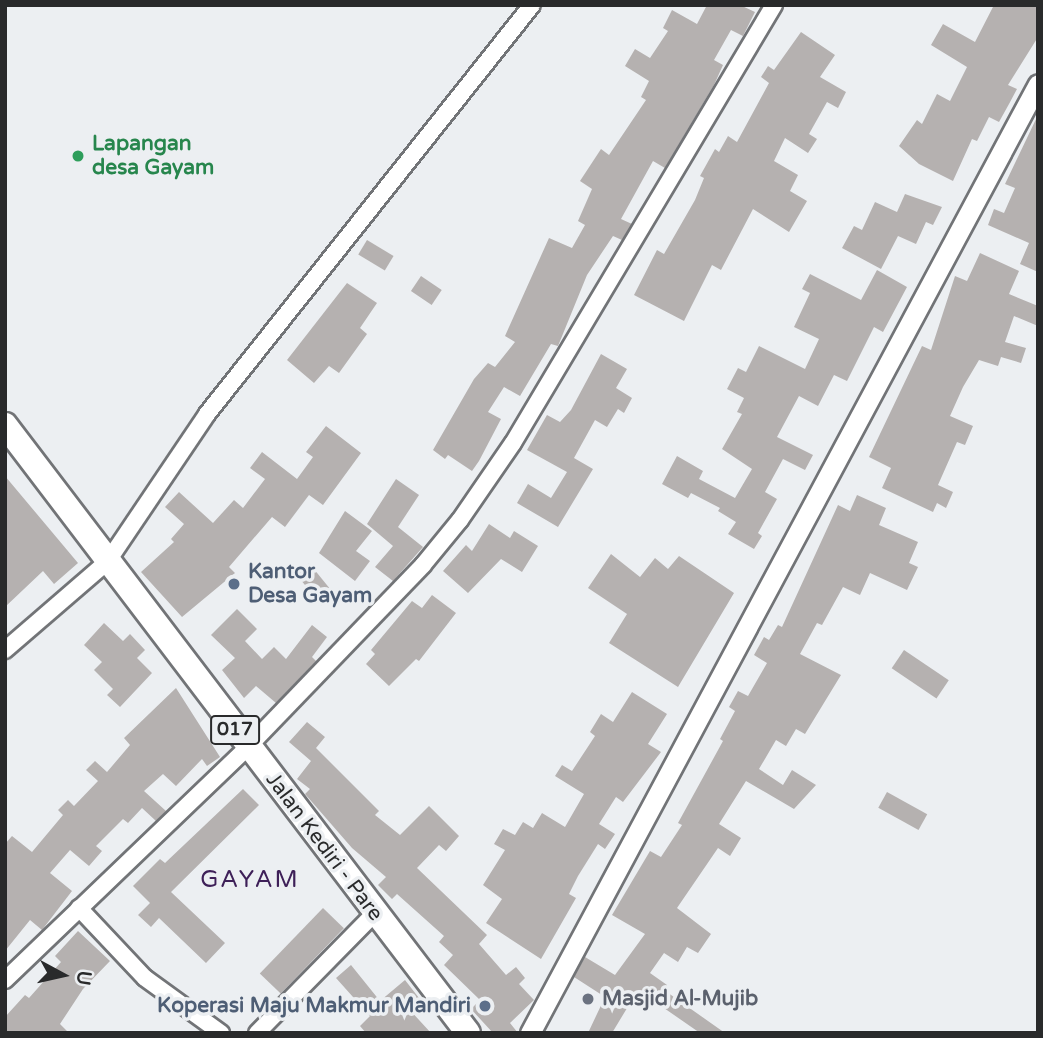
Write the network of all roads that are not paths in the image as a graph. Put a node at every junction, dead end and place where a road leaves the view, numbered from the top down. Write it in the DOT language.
graph roads {
  1 [pos="533,5"];
  2 [pos="774,5"];
  3 [pos="1038,84"];
  4 [pos="5,425"];
  5 [pos="108,561"];
  6 [pos="5,650"];
  7 [pos="248,747"];
  8 [pos="79,908"];
  9 [pos="374,914"];
  10 [pos="5,980"];
  11 [pos="222,1033"];
  12 [pos="257,1033"];
  13 [pos="468,1033"];
  14 [pos="530,1033"];
  1 -- 5 [label="street"];
  2 -- 7 [label="street"];
  3 -- 14 [label="street"];
  4 -- 5 [label="main road, Jalan Kediri - Pare / 017"];
  5 -- 6 [label="street"];
  5 -- 7 [label="main road, Jalan Kediri - Pare / 017"];
  7 -- 8 [label="street"];
  7 -- 9 [label="main road, Jalan Kediri - Pare / 017"];
  8 -- 10 [label="street"];
  8 -- 11 [label="street"];
  9 -- 12 [label="street"];
  9 -- 13 [label="main road, Jalan Kediri - Pare / 017"];
}
